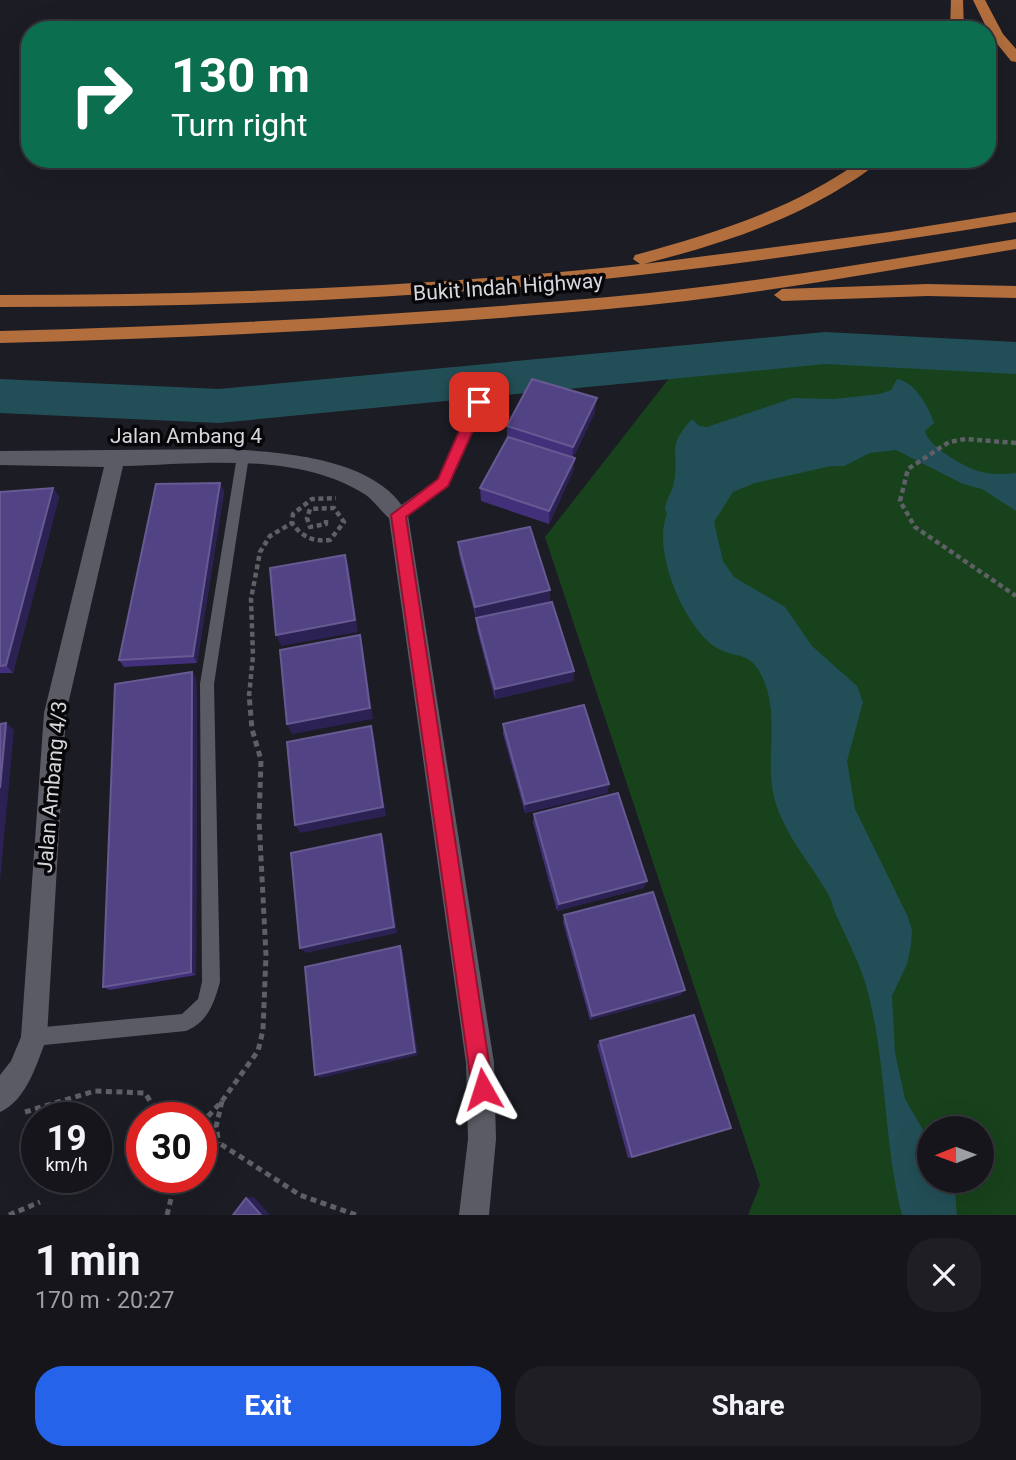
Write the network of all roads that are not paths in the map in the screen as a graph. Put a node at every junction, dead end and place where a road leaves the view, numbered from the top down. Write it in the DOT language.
graph roads {
  1 [pos="957,0"];
  2 [pos="979,0"];
  3 [pos="957,21"];
  4 [pos="990,21"];
  5 [pos="996,33"];
  6 [pos="1016,58"];
  7 [pos="859,168"];
  8 [pos="1016,217"];
  9 [pos="1016,244"];
  10 [pos="536,279"];
  11 [pos="1016,292"];
  12 [pos="0,301"];
  13 [pos="609,303"];
  14 [pos="0,337"];
  15 [pos="479,402"];
  16 [pos="243,456"];
  17 [pos="0,458"];
  18 [pos="115,460"];
  19 [pos="398,515"];
  20 [pos="34,1037"];
  21 [pos="8,1107"];
  22 [pos="474,1215"];
  1 -- 3 [label="highway"];
  2 -- 4 [label="highway"];
  5 -- 6 [label="highway"];
  7 -- 10 [label="highway"];
  8 -- 10 [label="highway, Bukit Indah Highway"];
  9 -- 13 [label="highway, Bukit Indah Highway"];
  10 -- 12 [label="highway, Bukit Indah Highway"];
  11 -- 13 [label="highway"];
  13 -- 14 [label="highway, Bukit Indah Highway"];
  15 -- 19 [label="lane"];
  16 -- 18 [label="street, Jalan Ambang 4"];
  16 -- 19 [label="street, Jalan Ambang 4"];
  16 -- 20 [label="lane"];
  17 -- 18 [label="street, Jalan Ambang 4"];
  18 -- 20 [label="street, Jalan Ambang 4/3"];
  19 -- 22 [label="street"];
  20 -- 21 [label="street, Jalan Ambang 4/3"];
}
